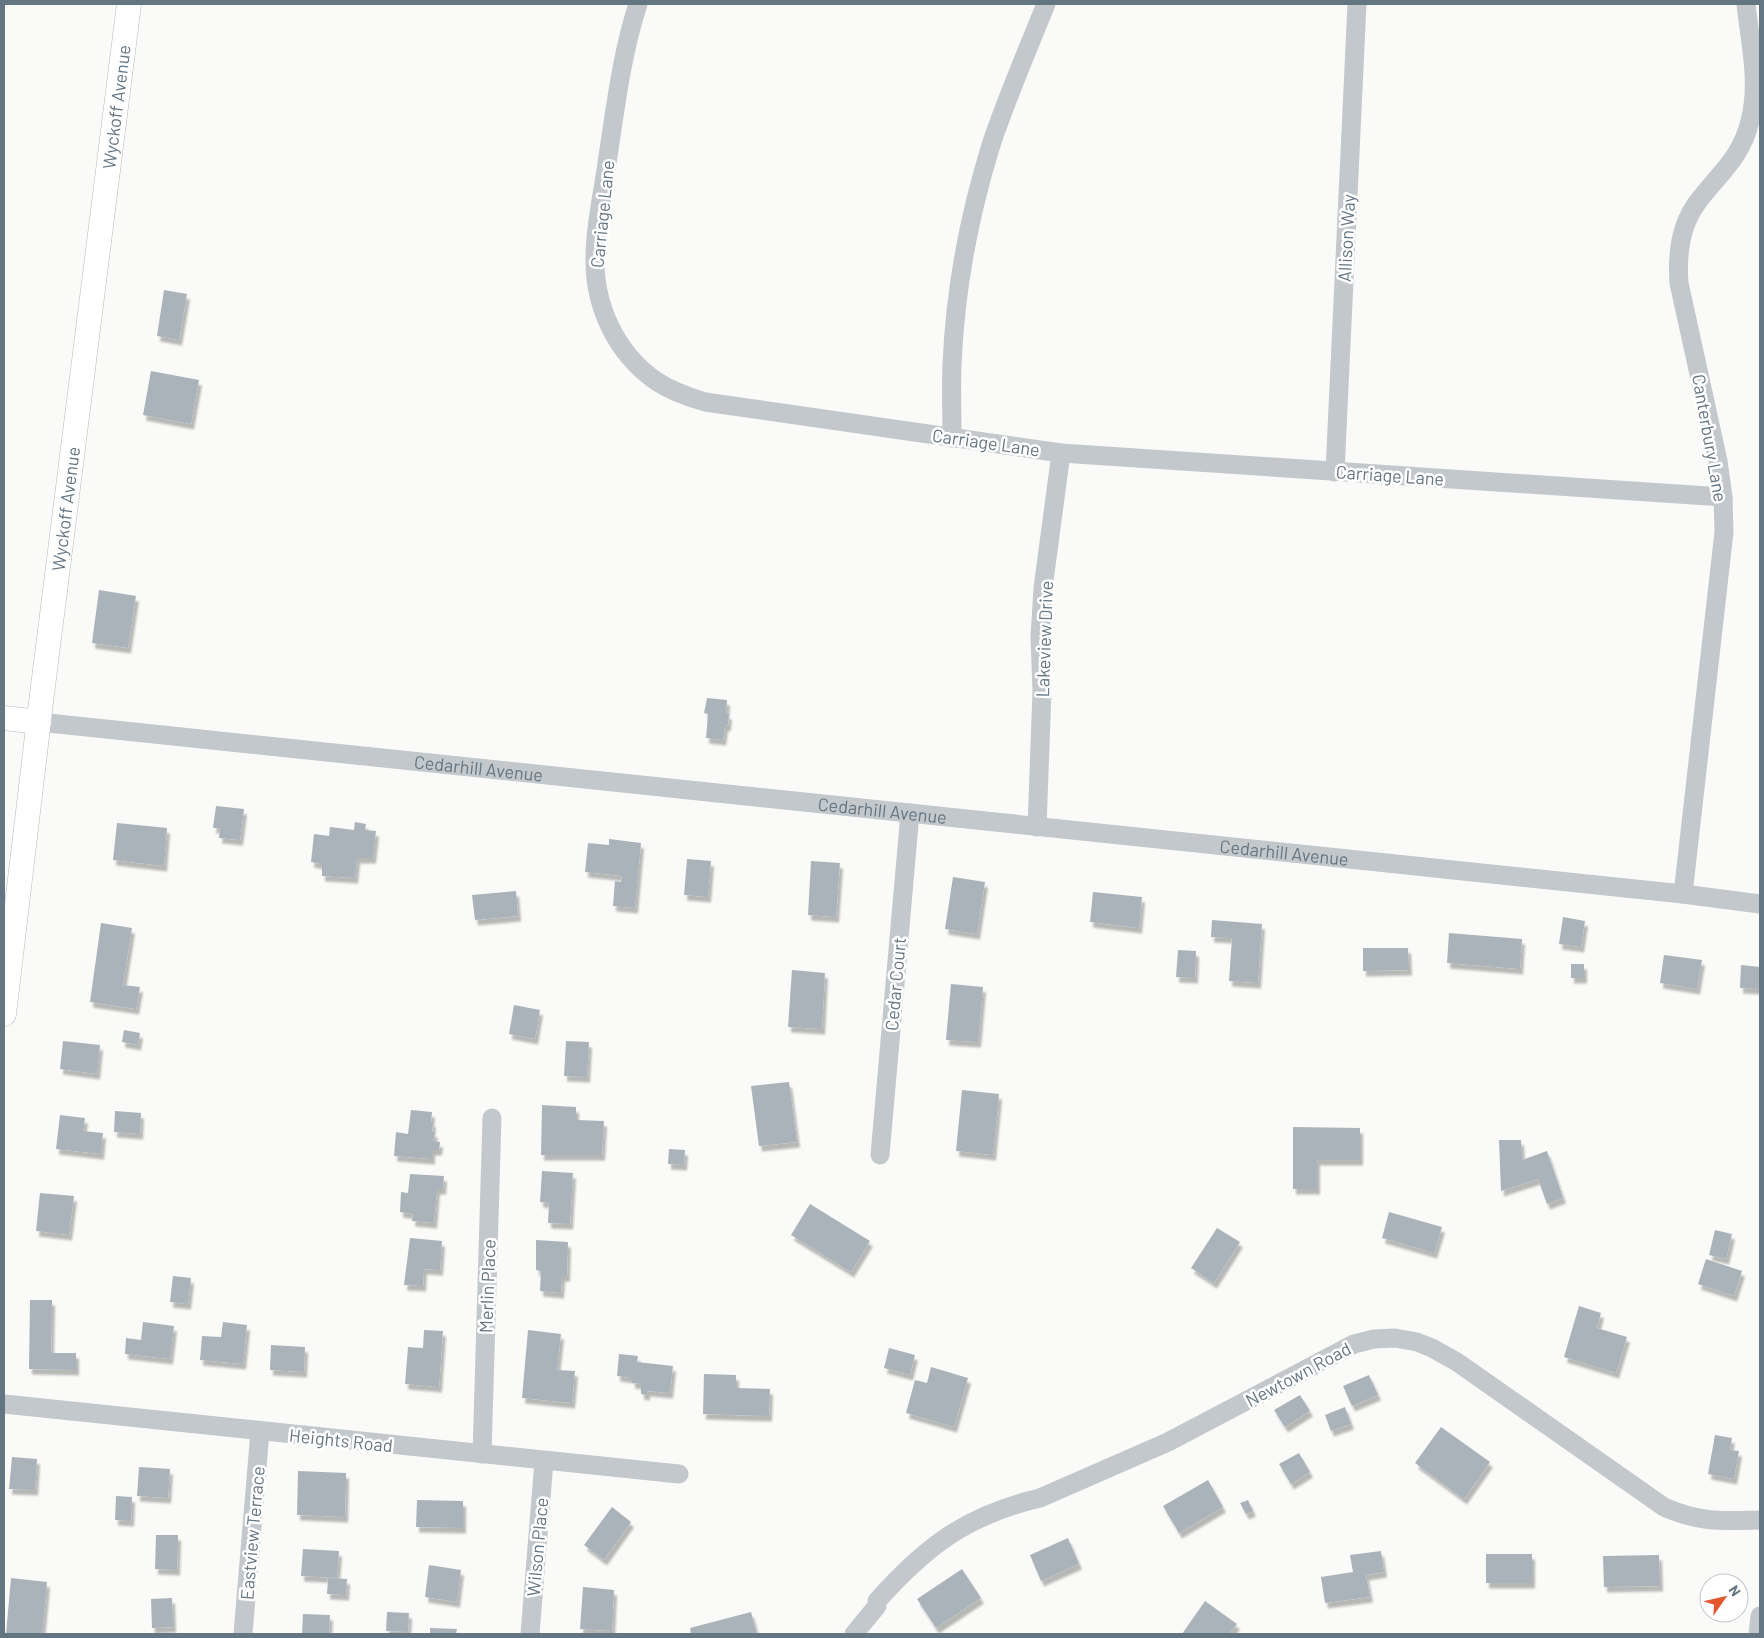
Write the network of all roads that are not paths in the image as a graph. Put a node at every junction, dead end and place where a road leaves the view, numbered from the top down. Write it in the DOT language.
graph roads {
  1 [pos="129,4"];
  2 [pos="638,4"];
  3 [pos="1046,4"];
  4 [pos="1357,4"];
  5 [pos="1746,4"];
  6 [pos="952,438"];
  7 [pos="1062,453"];
  8 [pos="1335,472"];
  9 [pos="1723,497"];
  10 [pos="4,718"];
  11 [pos="39,722"];
  12 [pos="910,813"];
  13 [pos="1037,827"];
  14 [pos="1683,894"];
  15 [pos="1760,904"];
  16 [pos="4,1014"];
  17 [pos="492,1118"];
  18 [pos="880,1155"];
  19 [pos="4,1404"];
  20 [pos="260,1431"];
  21 [pos="482,1454"];
  22 [pos="544,1460"];
  23 [pos="679,1474"];
  24 [pos="1760,1520"];
  25 [pos="1760,1616"];
  26 [pos="243,1634"];
  27 [pos="530,1634"];
  28 [pos="854,1634"];
  29 [pos="1758,1634"];
  1 -- 11 [label="main road, Wyckoff Avenue"];
  2 -- 6 [label="street, Carriage Lane"];
  3 -- 6 [label="street"];
  4 -- 8 [label="street, Allison Way"];
  5 -- 9 [label="street, Canterbury Lane"];
  6 -- 7 [label="street, Carriage Lane"];
  7 -- 8 [label="street, Carriage Lane"];
  7 -- 13 [label="street, Lakeview Drive"];
  8 -- 9 [label="street, Carriage Lane"];
  9 -- 14 [label="street, Canterbury Lane"];
  10 -- 11 [label="main road, Cedarhill Avenue"];
  11 -- 12 [label="street, Cedarhill Avenue"];
  11 -- 16 [label="main road, Wyckoff Avenue"];
  12 -- 13 [label="street, Cedarhill Avenue"];
  12 -- 18 [label="street, Cedar Court"];
  13 -- 14 [label="street, Cedarhill Avenue"];
  14 -- 15 [label="street, Cedarhill Avenue"];
  17 -- 21 [label="street, Merlin Place"];
  19 -- 20 [label="street, Heights Road"];
  20 -- 21 [label="street, Heights Road"];
  20 -- 26 [label="street, Eastview Terrace"];
  21 -- 22 [label="street, Heights Road"];
  22 -- 23 [label="street, Heights Road"];
  22 -- 27 [label="street, Wilson Place"];
  24 -- 28 [label="street, Newtown Road"];
  25 -- 29 [label="street"];
}
